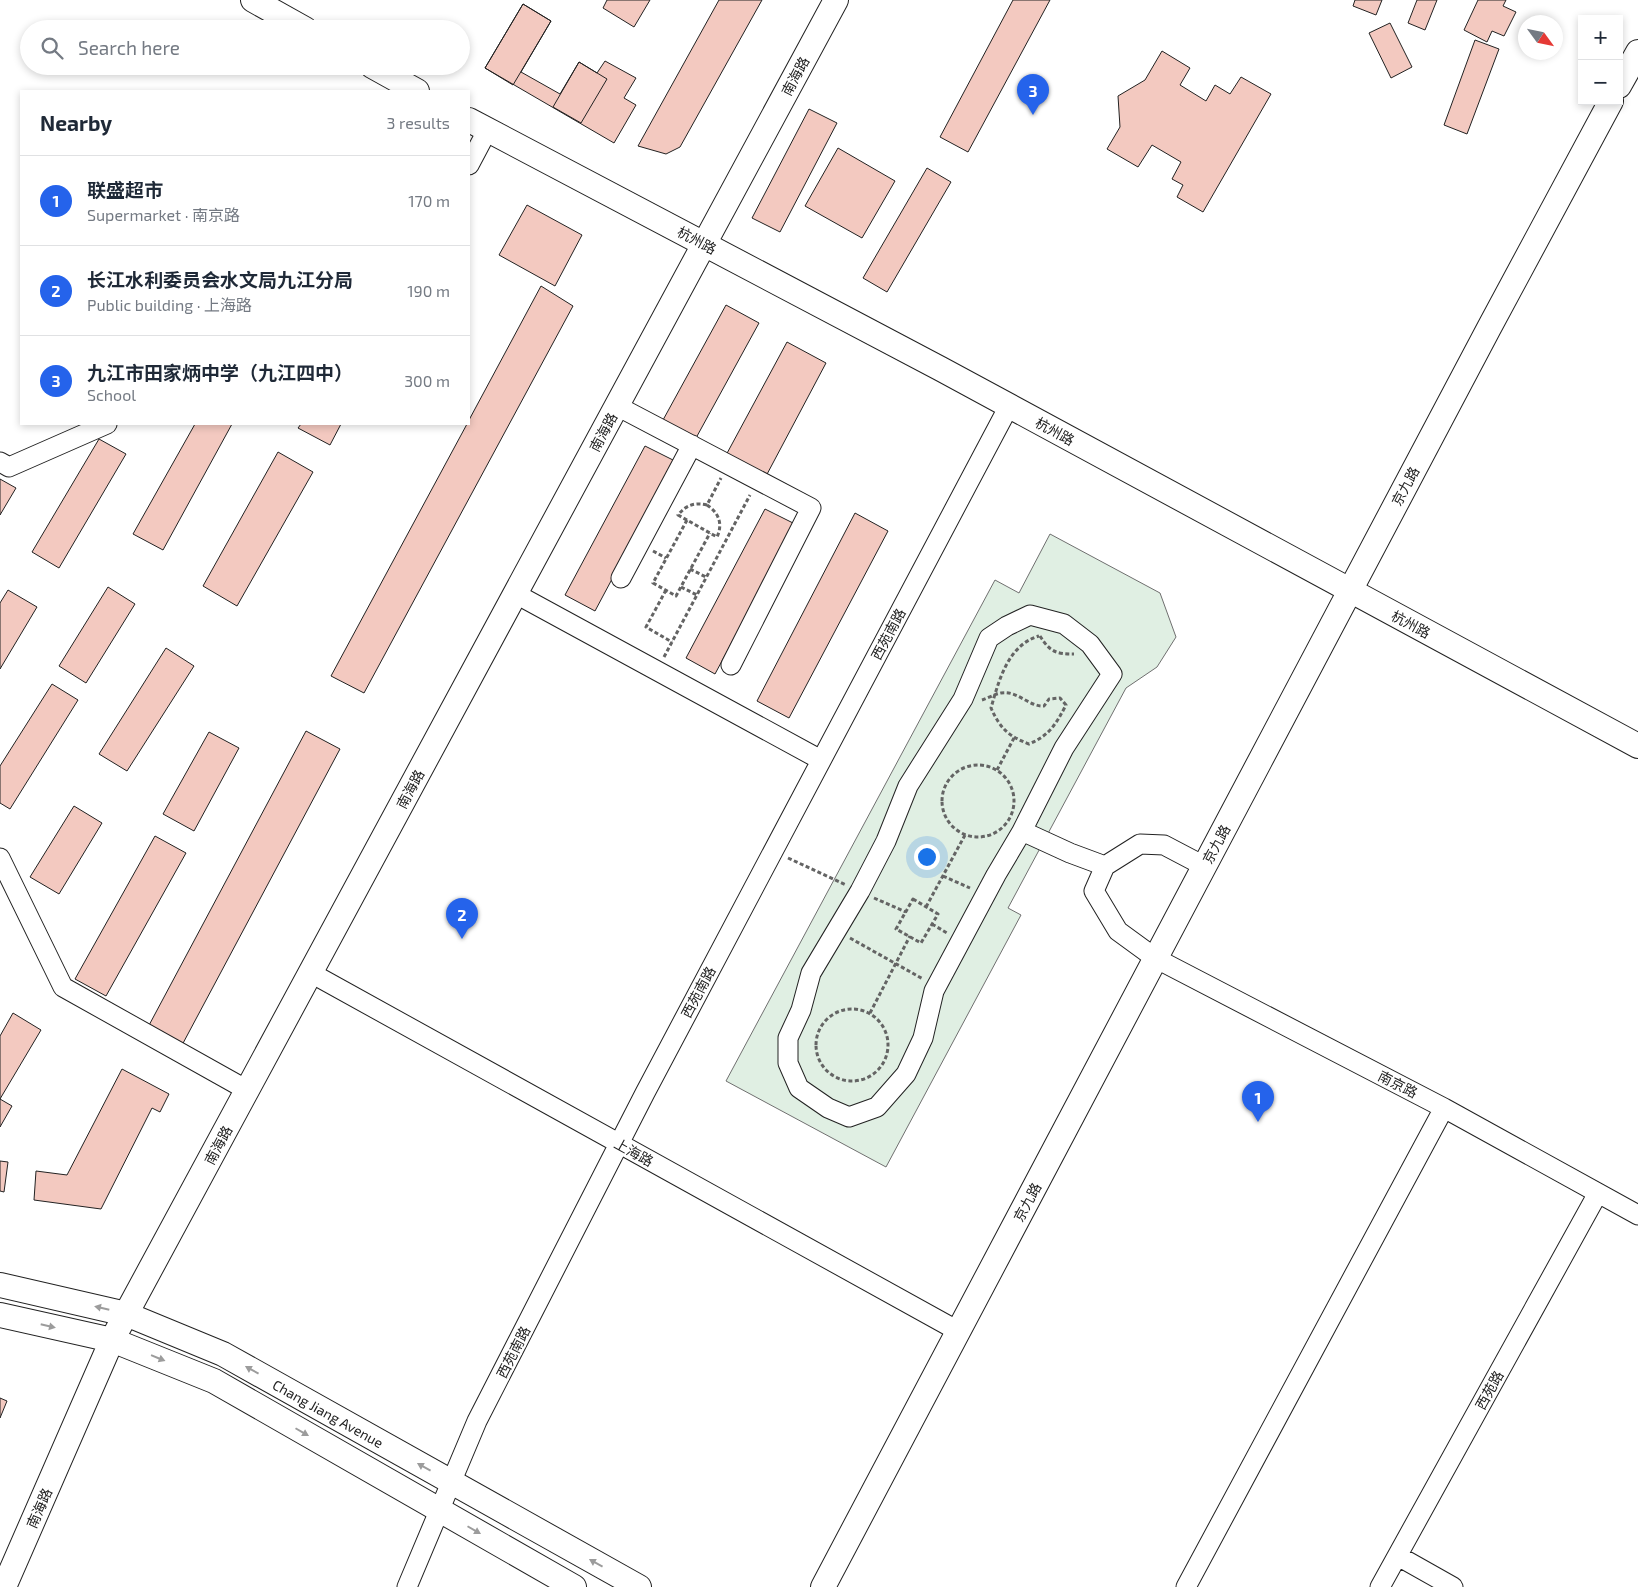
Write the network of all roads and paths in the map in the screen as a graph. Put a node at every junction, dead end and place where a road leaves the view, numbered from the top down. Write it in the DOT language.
graph roads {
  1 [pos="253,0"];
  2 [pos="836,0"];
  3 [pos="289,20"];
  4 [pos="1638,52"];
  5 [pos="388,75"];
  6 [pos="1623,79"];
  7 [pos="415,90"];
  8 [pos="1609,105"];
  9 [pos="478,126"];
  10 [pos="470,161"];
  11 [pos="705,244"];
  12 [pos="617,406"];
  13 [pos="1009,406"];
  14 [pos="105,425"];
  15 [pos="692,445"];
  16 [pos="0,462"];
  17 [pos="729,464"];
  18 [pos="758,480"];
  19 [pos="707,505"];
  20 [pos="686,520"];
  21 [pos="710,533"];
  22 [pos="690,569"];
  23 [pos="706,577"];
  24 [pos="621,578"];
  25 [pos="681,587"];
  26 [pos="666,590"];
  27 [pos="1350,591"];
  28 [pos="516,594"];
  29 [pos="697,595"];
  30 [pos="1041,627"];
  31 [pos="672,642"];
  32 [pos="1090,644"];
  33 [pos="731,665"];
  34 [pos="658,671"];
  35 [pos="994,696"];
  36 [pos="963,699"];
  37 [pos="1014,738"];
  38 [pos="1638,746"];
  39 [pos="821,760"];
  40 [pos="997,770"];
  41 [pos="1022,831"];
  42 [pos="965,835"];
  43 [pos="773,852"];
  44 [pos="0,858"];
  45 [pos="1105,866"];
  46 [pos="1204,866"];
  47 [pos="943,876"];
  48 [pos="860,891"];
  49 [pos="985,896"];
  50 [pos="926,907"];
  51 [pos="906,912"];
  52 [pos="836,931"];
  53 [pos="910,936"];
  54 [pos="1155,958"];
  55 [pos="896,964"];
  56 [pos="311,973"];
  57 [pos="936,987"];
  58 [pos="870,1013"];
  59 [pos="247,1090"];
  60 [pos="1444,1108"];
  61 [pos="619,1143"];
  62 [pos="1598,1193"];
  63 [pos="1638,1215"];
  64 [pos="0,1285"];
  65 [pos="126,1314"];
  66 [pos="0,1315"];
  67 [pos="958,1330"];
  68 [pos="112,1340"];
  69 [pos="452,1482"];
  70 [pos="440,1510"];
  71 [pos="1398,1556"];
  72 [pos="4,1587"];
  73 [pos="407,1587"];
  74 [pos="574,1587"];
  75 [pos="639,1587"];
  76 [pos="823,1587"];
  77 [pos="1186,1587"];
  78 [pos="1380,1587"];
  79 [pos="1453,1587"];
  1 -- 3 [label="main road"];
  2 -- 11 [label="main road, 南海路"];
  4 -- 6 [label="main road"];
  5 -- 7 [label="main road"];
  8 -- 27 [label="main road, 京九路"];
  9 -- 10 [label="street"];
  9 -- 11 [label="main road, 杭州路"];
  11 -- 12 [label="main road, 南海路"];
  11 -- 13 [label="main road, 杭州路"];
  12 -- 15 [label="street"];
  12 -- 28 [label="main road, 南海路"];
  13 -- 27 [label="main road, 杭州路"];
  13 -- 39 [label="street, 西苑南路"];
  14 -- 16 [label="street"];
  15 -- 17 [label="street"];
  15 -- 24 [label="street"];
  17 -- 18 [label="street"];
  17 -- 19 [label="path"];
  18 -- 23 [label="path"];
  18 -- 33 [label="street"];
  19 -- 20 [label="path"];
  19 -- 21 [label="path"];
  20 -- 21 [label="path"];
  20 -- 26 [label="path"];
  21 -- 22 [label="path"];
  22 -- 23 [label="path"];
  22 -- 25 [label="path"];
  23 -- 29 [label="path"];
  25 -- 26 [label="path"];
  25 -- 29 [label="path"];
  26 -- 31 [label="path"];
  27 -- 38 [label="main road, 杭州路"];
  27 -- 46 [label="main road, 京九路"];
  28 -- 34 [label="street"];
  28 -- 56 [label="main road, 南海路"];
  29 -- 31 [label="path"];
  30 -- 32 [label="street"];
  30 -- 32 [label="path"];
  30 -- 35 [label="path"];
  30 -- 36 [label="street"];
  31 -- 34 [label="path"];
  32 -- 41 [label="street"];
  34 -- 39 [label="street"];
  35 -- 36 [label="path"];
  35 -- 37 [label="path"];
  35 -- 37 [label="path"];
  36 -- 48 [label="street"];
  37 -- 40 [label="path"];
  39 -- 43 [label="street, 西苑南路"];
  40 -- 42 [label="path"];
  40 -- 42 [label="path"];
  41 -- 45 [label="street"];
  41 -- 49 [label="street"];
  42 -- 47 [label="path"];
  43 -- 48 [label="path"];
  43 -- 61 [label="street, 西苑南路"];
  44 -- 59 [label="street"];
  45 -- 46 [label="street"];
  45 -- 54 [label="street, 南京路"];
  46 -- 54 [label="main road, 京九路"];
  47 -- 49 [label="path"];
  47 -- 50 [label="path"];
  48 -- 51 [label="path"];
  48 -- 52 [label="street"];
  49 -- 57 [label="street"];
  50 -- 51 [label="path"];
  50 -- 53 [label="path"];
  51 -- 53 [label="path"];
  52 -- 55 [label="path"];
  52 -- 57 [label="street"];
  53 -- 55 [label="path"];
  54 -- 60 [label="street, 南京路"];
  54 -- 67 [label="main road, 京九路"];
  55 -- 57 [label="path"];
  55 -- 58 [label="path"];
  56 -- 59 [label="main road, 南海路"];
  56 -- 61 [label="street, 上海路"];
  58 -- 58 [label="path"];
  59 -- 65 [label="main road, 南海路"];
  60 -- 62 [label="street, 南京路"];
  60 -- 77 [label="street"];
  61 -- 67 [label="street, 上海路"];
  61 -- 69 [label="street, 西苑南路"];
  62 -- 63 [label="street, 南京路"];
  62 -- 71 [label="street, 西苑路"];
  65 -- 64 [label="main road, Chang Jiang Avenue, one-way"];
  65 -- 68 [label="main road, 南海路"];
  69 -- 65 [label="main road, Chang Jiang Avenue, one-way"];
  66 -- 68 [label="main road, Chang Jiang Avenue, one-way"];
  67 -- 76 [label="main road, 京九路"];
  68 -- 70 [label="main road, Chang Jiang Avenue, one-way"];
  68 -- 72 [label="main road, 南海路"];
  69 -- 70 [label="street, 西苑南路"];
  75 -- 69 [label="main road, Chang Jiang Avenue, one-way"];
  70 -- 73 [label="street, 西苑南路"];
  70 -- 74 [label="main road, Chang Jiang Avenue, one-way"];
  71 -- 78 [label="street, 西苑路"];
  71 -- 79 [label="street"];
}
